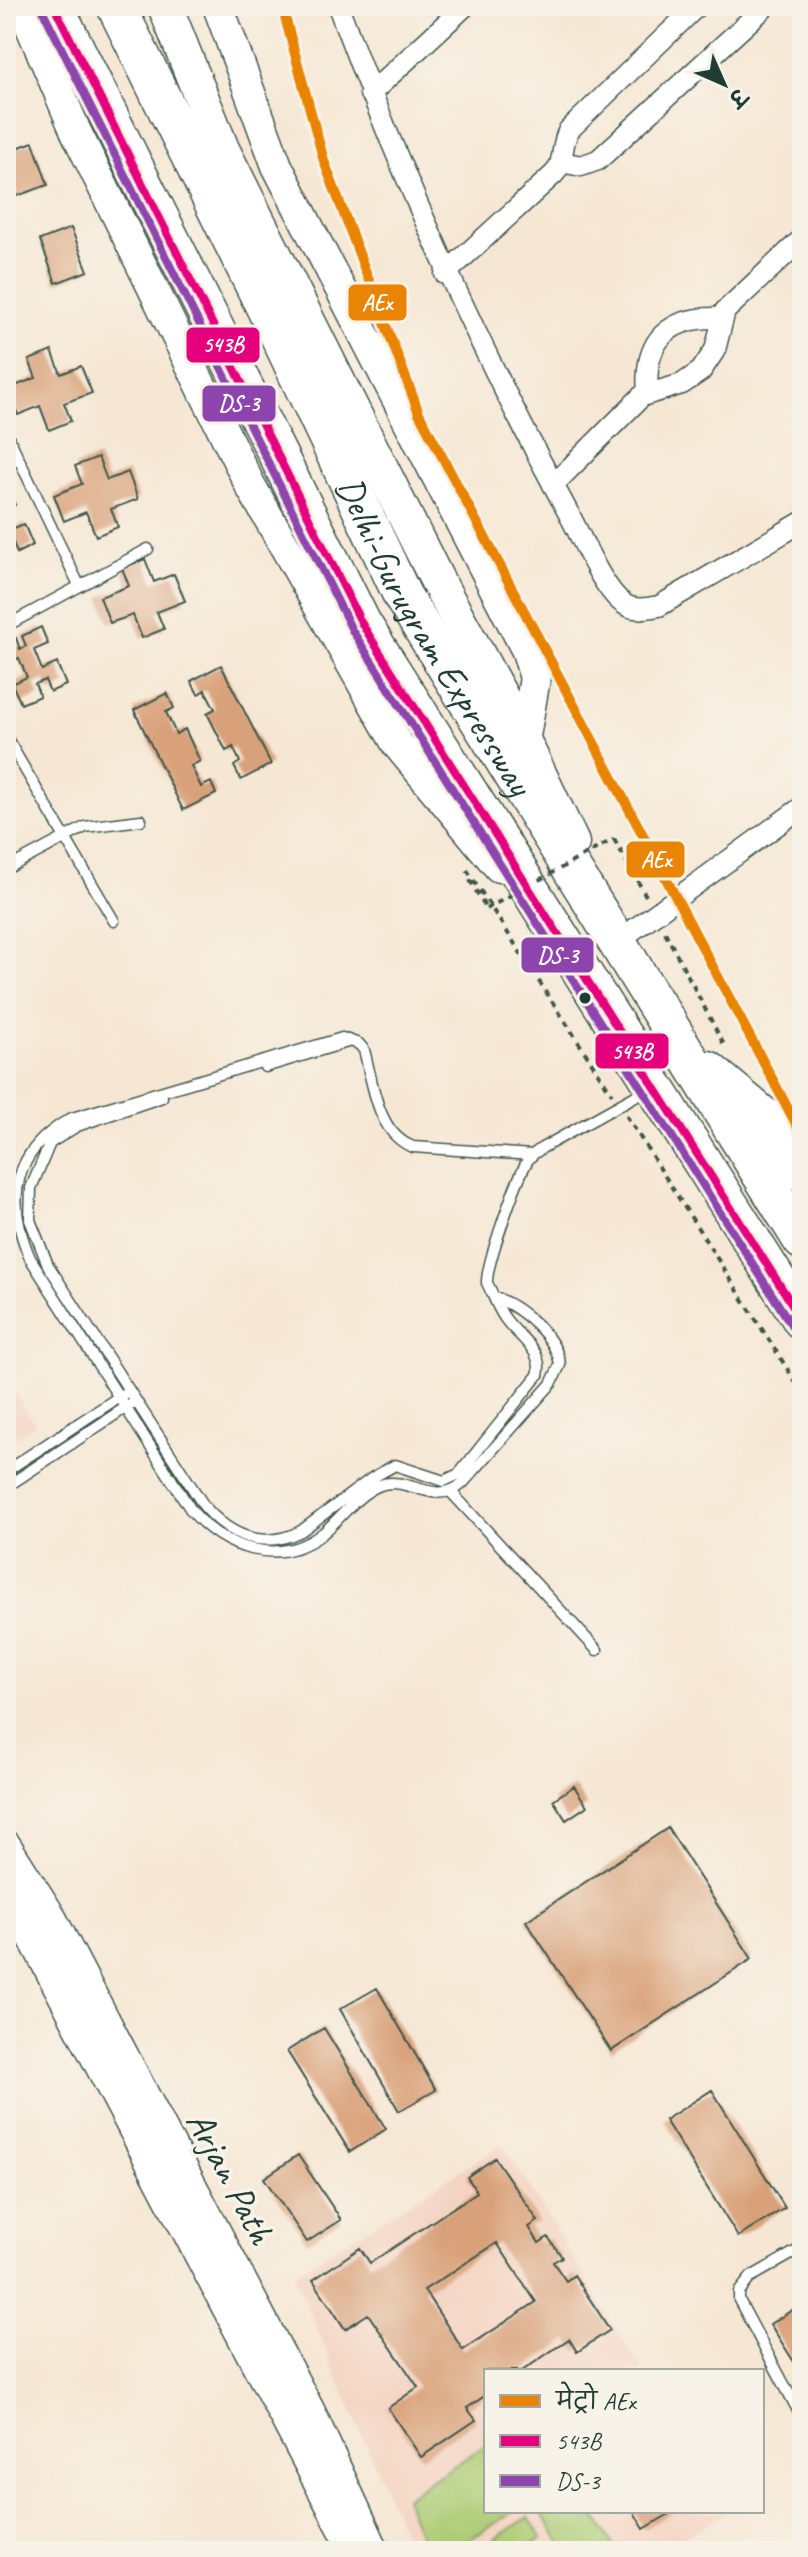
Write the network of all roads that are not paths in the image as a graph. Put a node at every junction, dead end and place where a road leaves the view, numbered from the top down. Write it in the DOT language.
graph roads {
  1 [pos="22,6"];
  2 [pos="54,6"];
  3 [pos="116,6"];
  4 [pos="165,6"];
  5 [pos="218,6"];
  6 [pos="338,6"];
  7 [pos="465,6"];
  8 [pos="697,6"];
  9 [pos="766,6"];
  10 [pos="370,94"];
  11 [pos="562,162"];
  12 [pos="802,239"];
  13 [pos="445,274"];
  14 [pos="720,318"];
  15 [pos="648,393"];
  16 [pos="6,432"];
  17 [pos="553,485"];
  18 [pos="802,522"];
  19 [pos="148,549"];
  20 [pos="79,585"];
  21 [pos="6,626"];
  22 [pos="6,737"];
  23 [pos="524,742"];
  24 [pos="802,807"];
  25 [pos="141,820"];
  26 [pos="67,836"];
  27 [pos="6,869"];
  28 [pos="114,921"];
  29 [pos="618,941"];
  30 [pos="575,958"];
  31 [pos="687,1054"];
  32 [pos="655,1085"];
  33 [pos="532,1155"];
  34 [pos="802,1172"];
  35 [pos="802,1240"];
  36 [pos="497,1298"];
  37 [pos="802,1320"];
  38 [pos="124,1393"];
  39 [pos="131,1404"];
  40 [pos="6,1471"];
  41 [pos="6,1487"];
  42 [pos="451,1492"];
  43 [pos="597,1650"];
  44 [pos="6,1846"];
  45 [pos="6,1886"];
  46 [pos="19,1934"];
  47 [pos="802,2248"];
  48 [pos="802,2418"];
  49 [pos="355,2551"];
  50 [pos="374,2551"];
  1 -- 30 [label="main road"];
  2 -- 30 [label="highway, Delhi-Gurugram Expressway"];
  3 -- 29 [label="highway, Delhi-Gurugram Expressway"];
  4 -- 23 [label="main road"];
  5 -- 23 [label="main road"];
  6 -- 10 [label="street"];
  7 -- 10 [label="street"];
  8 -- 11 [label="street"];
  9 -- 11 [label="street"];
  10 -- 13 [label="street"];
  11 -- 13 [label="street"];
  12 -- 14 [label="street"];
  13 -- 17 [label="street"];
  14 -- 15 [label="street"];
  14 -- 15 [label="street"];
  15 -- 17 [label="street"];
  16 -- 20 [label="lane"];
  17 -- 18 [label="street"];
  19 -- 20 [label="lane"];
  20 -- 21 [label="lane"];
  22 -- 26 [label="lane"];
  23 -- 29 [label="main road"];
  24 -- 29 [label="street"];
  25 -- 26 [label="lane"];
  26 -- 27 [label="lane"];
  26 -- 28 [label="lane"];
  29 -- 31 [label="highway, Delhi-Gurugram Expressway"];
  30 -- 32 [label="highway, Delhi-Gurugram Expressway"];
  31 -- 34 [label="highway"];
  31 -- 35 [label="highway, Delhi-Gurugram Expressway"];
  32 -- 33 [label="lane"];
  32 -- 37 [label="highway, Delhi-Gurugram Expressway"];
  33 -- 36 [label="lane"];
  33 -- 38 [label="lane"];
  36 -- 39 [label="lane"];
  36 -- 42 [label="lane"];
  38 -- 39 [label="lane"];
  38 -- 40 [label="lane"];
  39 -- 41 [label="lane"];
  39 -- 42 [label="lane"];
  42 -- 43 [label="lane"];
  44 -- 50 [label="main road, Arjan Path"];
  45 -- 46 [label="main road, Arjan Path"];
  46 -- 49 [label="main road, Arjan Path"];
  47 -- 48 [label="lane"];
}
